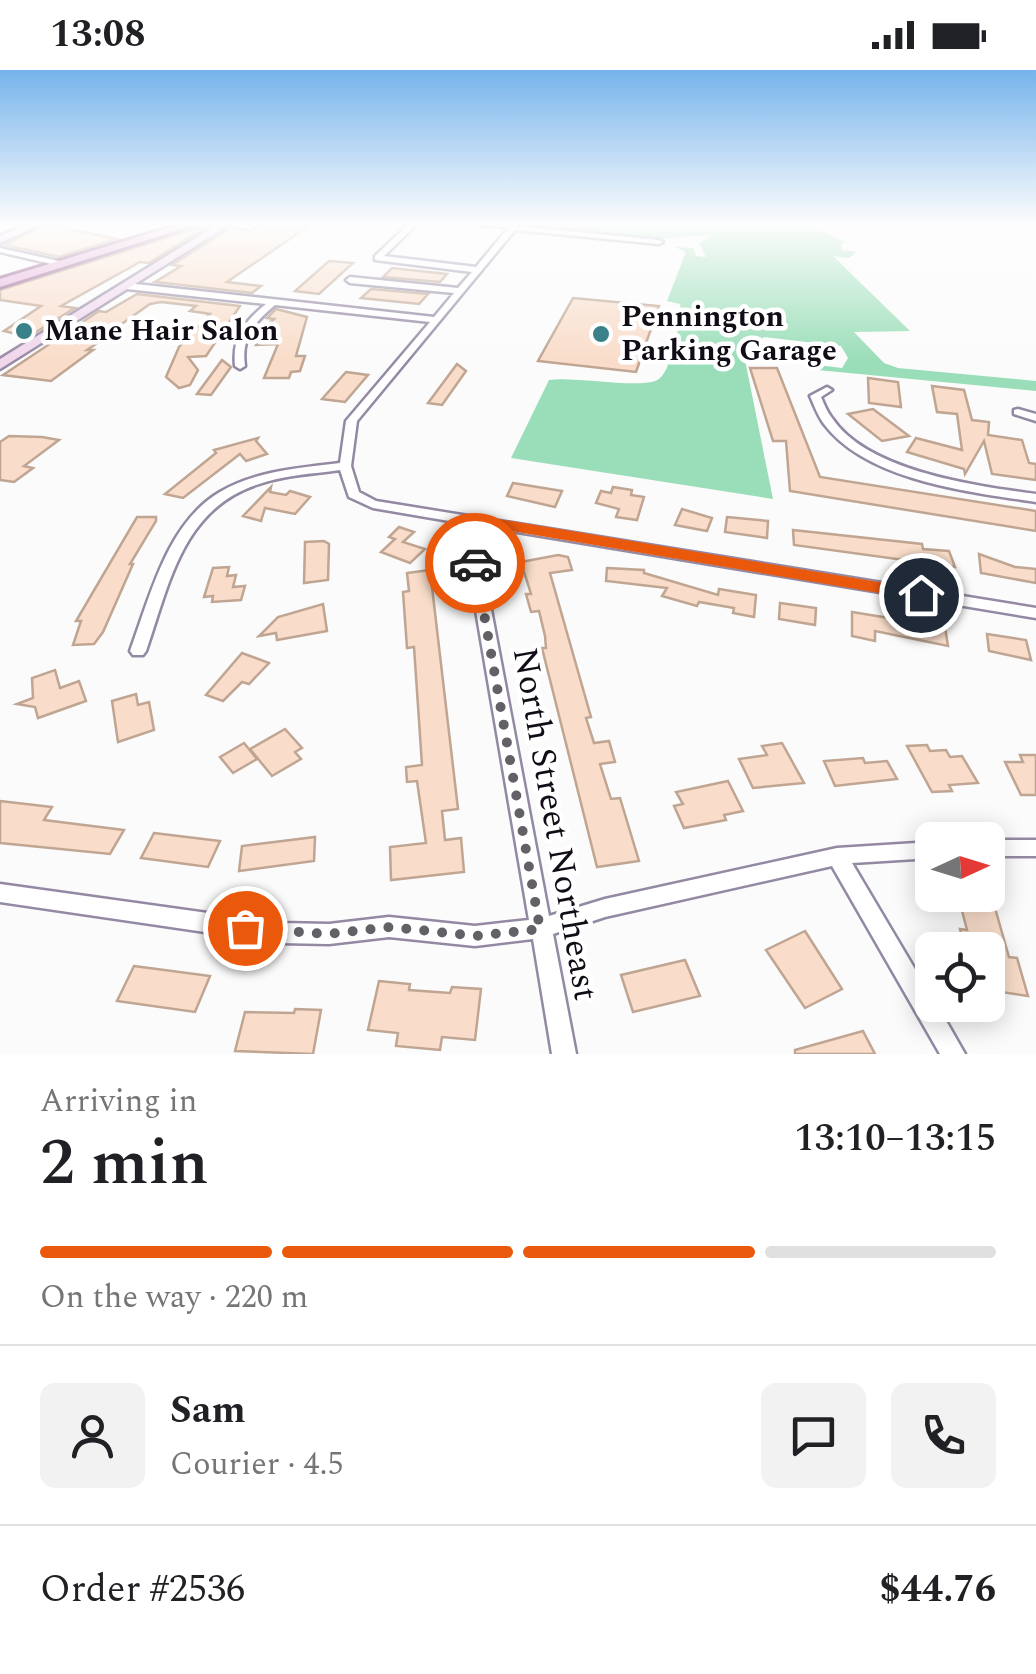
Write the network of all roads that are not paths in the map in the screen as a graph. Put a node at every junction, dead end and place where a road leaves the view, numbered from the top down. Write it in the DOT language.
graph roads {
  1 [pos="44,269"];
  2 [pos="154,269"];
  3 [pos="469,269"];
  4 [pos="478,270"];
  5 [pos="350,280"];
  6 [pos="0,283"];
  7 [pos="127,286"];
  8 [pos="458,292"];
  9 [pos="272,303"];
  10 [pos="435,320"];
  11 [pos="0,365"];
  12 [pos="240,366"];
  13 [pos="827,390"];
  14 [pos="1018,412"];
  15 [pos="1036,418"];
  16 [pos="345,466"];
  17 [pos="1036,498"];
  18 [pos="468,519"];
  19 [pos="1036,614"];
  20 [pos="138,652"];
  21 [pos="1005,848"];
  22 [pos="1036,848"];
  23 [pos="915,851"];
  24 [pos="838,856"];
  25 [pos="0,893"];
  26 [pos="540,929"];
  27 [pos="564,1054"];
  28 [pos="953,1054"];
  1 -- 6 [label="main road"];
  2 -- 7 [label="street"];
  3 -- 4 [label="street"];
  4 -- 8 [label="street"];
  5 -- 8 [label="street"];
  7 -- 9 [label="street"];
  7 -- 11 [label="street"];
  8 -- 10 [label="street"];
  9 -- 10 [label="street"];
  9 -- 12 [label="street"];
  10 -- 16 [label="street"];
  13 -- 17 [label="street"];
  14 -- 15 [label="street"];
  16 -- 18 [label="street"];
  16 -- 20 [label="street"];
  18 -- 19 [label="street"];
  18 -- 26 [label="street, North Street Northeast"];
  21 -- 22 [label="street"];
  23 -- 24 [label="street"];
  24 -- 26 [label="street"];
  24 -- 28 [label="street"];
  25 -- 26 [label="street"];
  26 -- 27 [label="street, North Street Northeast"];
}
